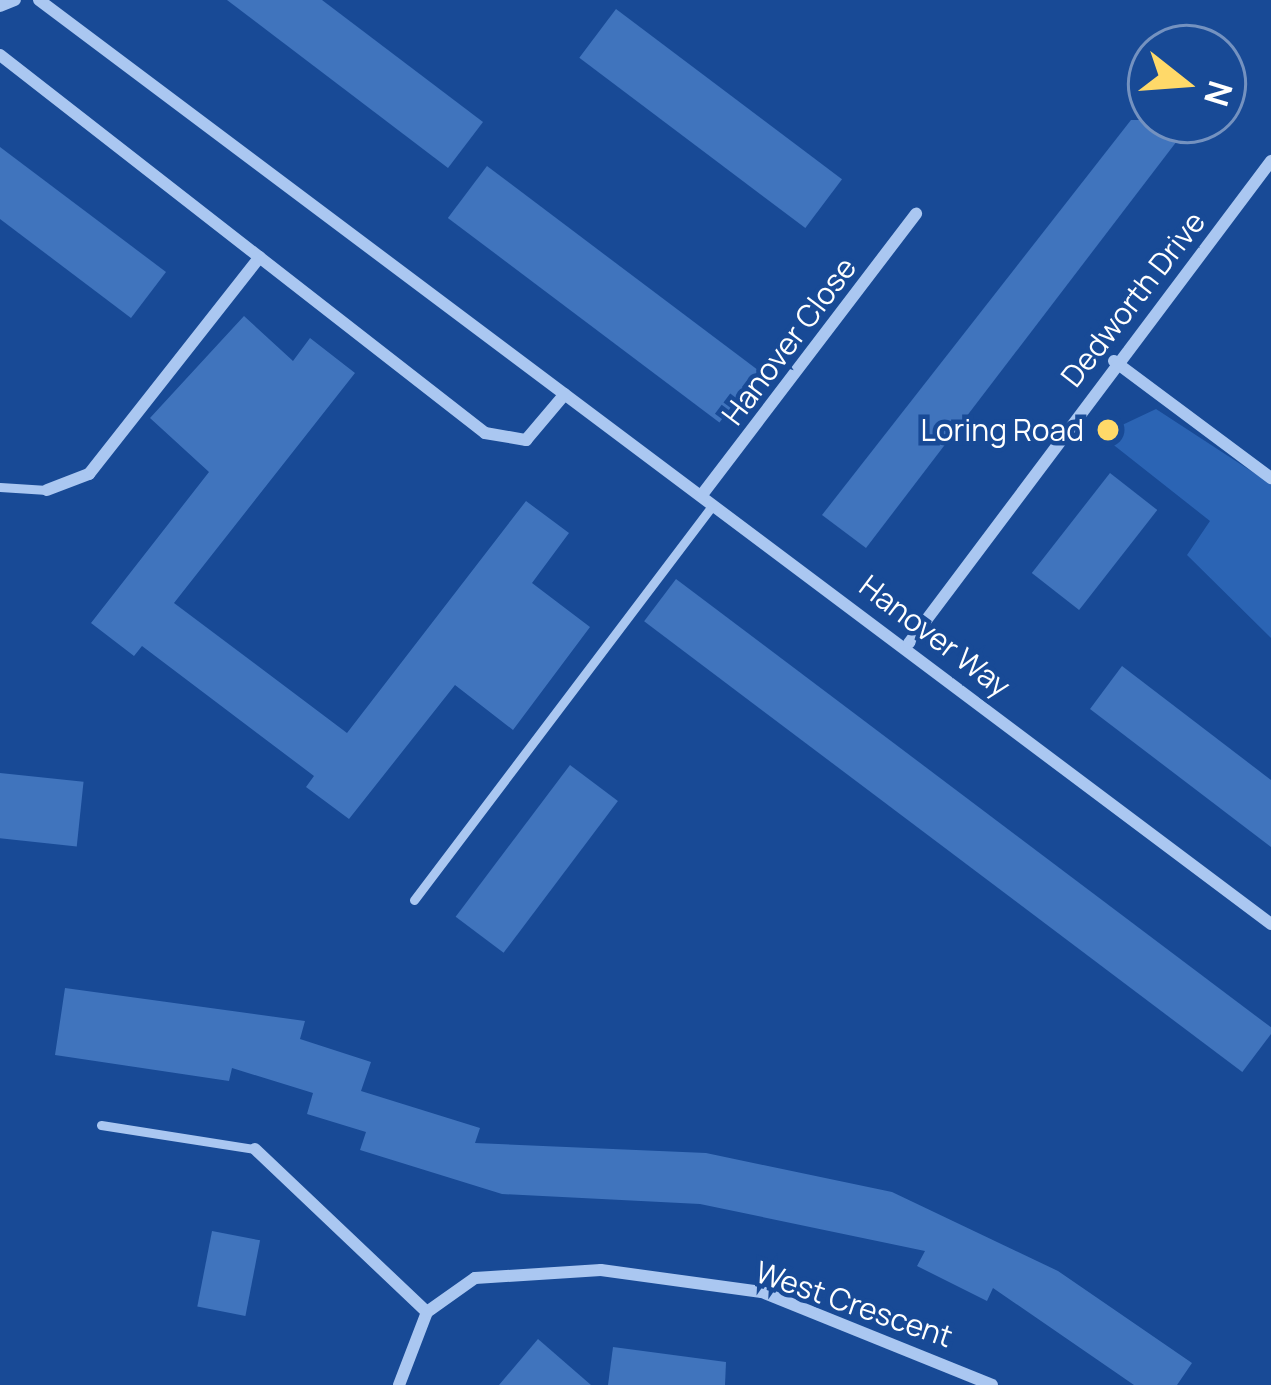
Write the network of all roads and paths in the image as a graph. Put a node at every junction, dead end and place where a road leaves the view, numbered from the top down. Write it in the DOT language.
graph roads {
  1 [pos="15,0"];
  2 [pos="39,0"];
  3 [pos="0,6"];
  4 [pos="0,55"];
  5 [pos="1271,161"];
  6 [pos="916,214"];
  7 [pos="260,257"];
  8 [pos="1114,361"];
  9 [pos="565,394"];
  10 [pos="1271,478"];
  11 [pos="0,487"];
  12 [pos="47,490"];
  13 [pos="700,496"];
  14 [pos="713,505"];
  15 [pos="909,643"];
  16 [pos="414,900"];
  17 [pos="1271,924"];
  18 [pos="100,1125"];
  19 [pos="255,1149"];
  20 [pos="427,1312"];
  21 [pos="399,1385"];
  22 [pos="992,1385"];
  1 -- 3 [label="street"];
  2 -- 9 [label="street, Hanover Way"];
  4 -- 7 [label="street"];
  5 -- 8 [label="street, Dedworth Drive"];
  6 -- 13 [label="street, Hanover Close"];
  7 -- 9 [label="street"];
  7 -- 12 [label="street"];
  8 -- 10 [label="street"];
  8 -- 15 [label="street, Dedworth Drive"];
  9 -- 13 [label="street, Hanover Way"];
  11 -- 12 [label="lane"];
  13 -- 14 [label="street, Hanover Way"];
  14 -- 15 [label="street, Hanover Way"];
  14 -- 16 [label="lane"];
  15 -- 17 [label="street, Hanover Way"];
  18 -- 19 [label="lane"];
  19 -- 20 [label="street"];
  20 -- 21 [label="street"];
  20 -- 22 [label="street, West Crescent"];
}
